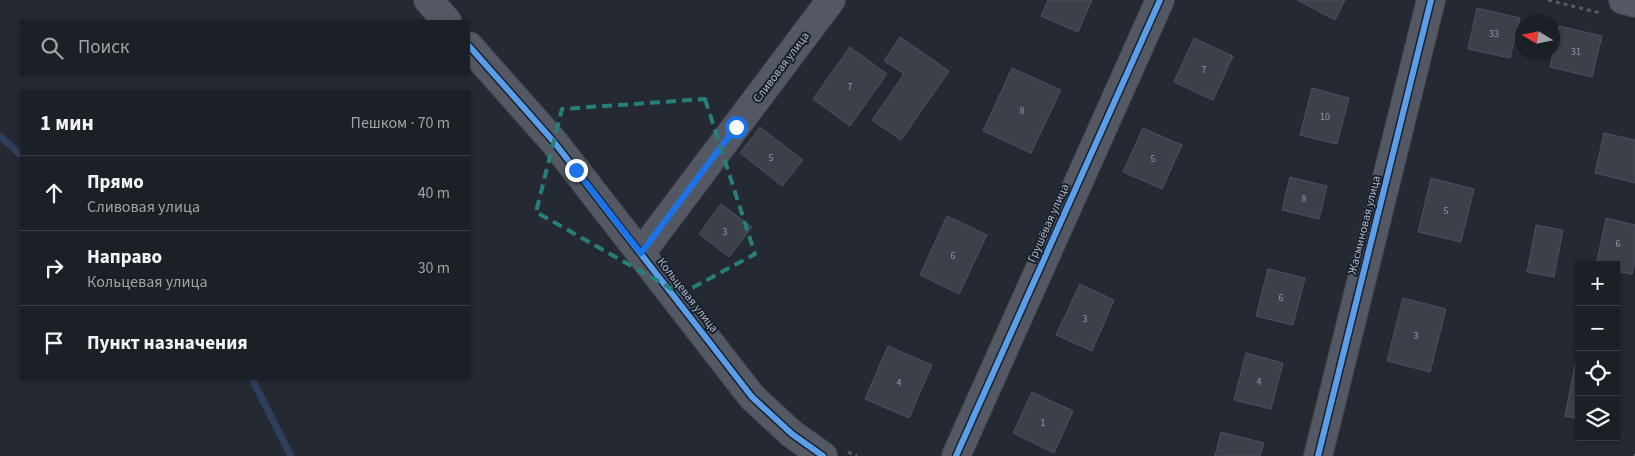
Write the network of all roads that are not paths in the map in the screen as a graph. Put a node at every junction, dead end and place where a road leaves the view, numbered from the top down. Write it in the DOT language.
graph roads {
  1 [pos="428,0"];
  2 [pos="831,0"];
  3 [pos="1160,0"];
  4 [pos="1432,0"];
  5 [pos="1635,3"];
  6 [pos="1616,8"];
  7 [pos="446,20"];
  8 [pos="470,47"];
  9 [pos="641,253"];
  10 [pos="822,456"];
  11 [pos="956,456"];
  12 [pos="1318,456"];
  1 -- 7 [label="street"];
  2 -- 9 [label="street, Сливовая улица"];
  3 -- 11 [label="street, Грушёвая улица"];
  4 -- 12 [label="street, Жасминовая улица"];
  5 -- 6 [label="street"];
  8 -- 9 [label="street, Кольцевая улица"];
  9 -- 10 [label="street, Кольцевая улица"];
}
